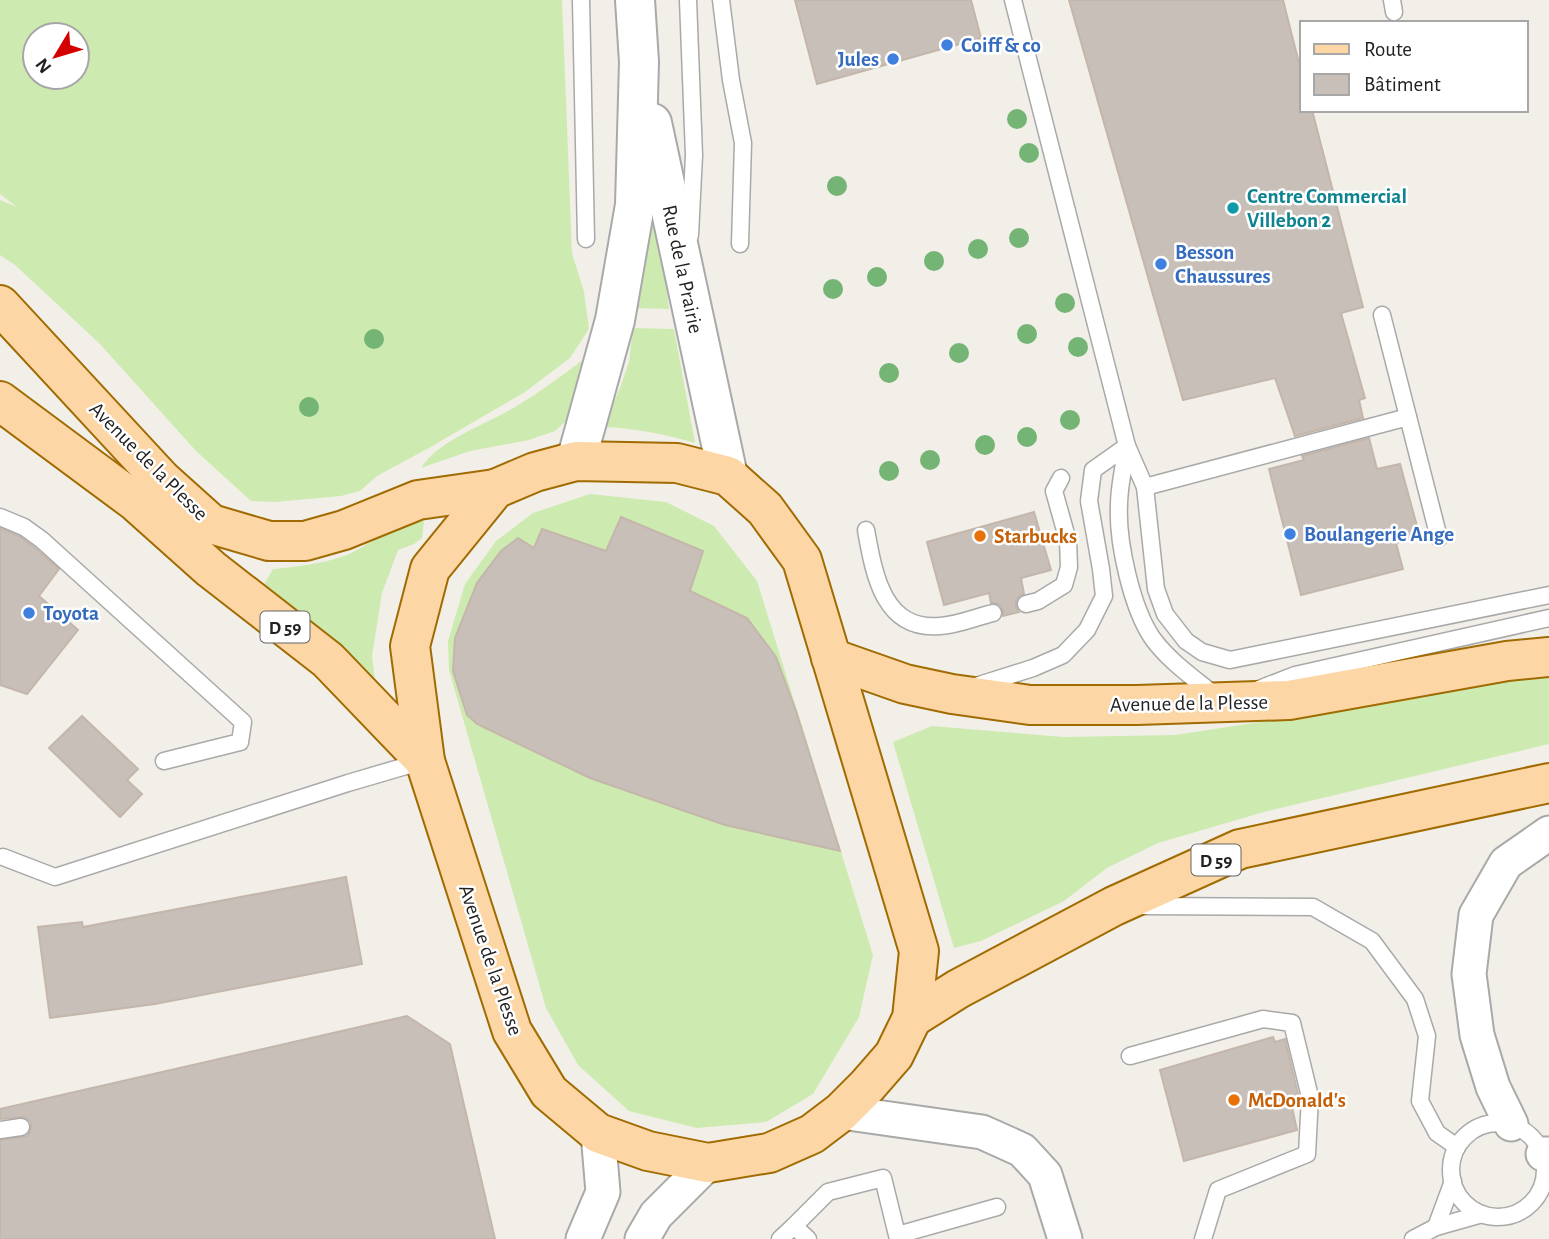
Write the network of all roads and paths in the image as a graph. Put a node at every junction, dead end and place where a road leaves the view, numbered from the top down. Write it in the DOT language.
graph roads {
  1 [pos="581,0"];
  2 [pos="635,0"];
  3 [pos="688,0"];
  4 [pos="721,0"];
  5 [pos="1013,0"];
  6 [pos="639,62"];
  7 [pos="586,239"];
  8 [pos="740,244"];
  9 [pos="688,290"];
  10 [pos="0,305"];
  11 [pos="1382,315"];
  12 [pos="0,401"];
  13 [pos="1408,417"];
  14 [pos="1127,446"];
  15 [pos="576,461"];
  16 [pos="728,476"];
  17 [pos="1061,478"];
  18 [pos="1145,487"];
  19 [pos="495,489"];
  20 [pos="0,517"];
  21 [pos="866,530"];
  22 [pos="1439,538"];
  23 [pos="1549,595"];
  24 [pos="1026,604"];
  25 [pos="993,613"];
  26 [pos="1549,618"];
  27 [pos="1549,657"];
  28 [pos="831,658"];
  29 [pos="953,694"];
  30 [pos="1223,702"];
  31 [pos="164,761"];
  32 [pos="425,761"];
  33 [pos="1549,783"];
  34 [pos="1549,833"];
  35 [pos="3,857"];
  36 [pos="1114,906"];
  37 [pos="912,1018"];
  38 [pos="1130,1056"];
  39 [pos="841,1112"];
  40 [pos="1511,1124"];
  41 [pos="20,1127"];
  42 [pos="0,1130"];
  43 [pos="598,1133"];
  44 [pos="1457,1147"];
  45 [pos="1546,1154"];
  46 [pos="708,1163"];
  47 [pos="1453,1181"];
  48 [pos="997,1207"];
  49 [pos="1482,1214"];
  50 [pos="794,1226"];
  51 [pos="1436,1227"];
  52 [pos="898,1237"];
  53 [pos="583,1239"];
  54 [pos="642,1239"];
  55 [pos="780,1239"];
  56 [pos="808,1239"];
  57 [pos="1065,1239"];
  58 [pos="1203,1239"];
  59 [pos="1413,1239"];
  1 -- 7 [label="lane"];
  2 -- 6 [label="street, Rue de la Prairie"];
  3 -- 9 [label="lane"];
  4 -- 8 [label="lane"];
  5 -- 14 [label="lane"];
  6 -- 9 [label="street, Rue de la Prairie"];
  6 -- 15 [label="street, Rue de la Prairie"];
  9 -- 16 [label="street, Rue de la Prairie"];
  10 -- 19 [label="main road, Avenue de la Plesse"];
  11 -- 13 [label="lane"];
  12 -- 32 [label="main road, Avenue de la Plesse / D 59"];
  13 -- 18 [label="lane"];
  13 -- 22 [label="lane"];
  14 -- 18 [label="lane"];
  14 -- 29 [label="lane"];
  14 -- 30 [label="lane"];
  15 -- 16 [label="main road, Avenue de la Plesse"];
  15 -- 19 [label="main road, Avenue de la Plesse"];
  16 -- 28 [label="main road, Avenue de la Plesse"];
  17 -- 24 [label="lane"];
  18 -- 23 [label="lane"];
  19 -- 32 [label="main road, Avenue de la Plesse"];
  20 -- 31 [label="lane"];
  21 -- 25 [label="lane"];
  26 -- 30 [label="lane"];
  27 -- 30 [label="main road, Avenue de la Plesse"];
  28 -- 29 [label="main road, Avenue de la Plesse"];
  28 -- 37 [label="main road, Avenue de la Plesse"];
  29 -- 30 [label="main road, Avenue de la Plesse"];
  32 -- 35 [label="lane"];
  32 -- 43 [label="main road, Avenue de la Plesse"];
  33 -- 36 [label="main road, D 59"];
  34 -- 40 [label="street"];
  36 -- 37 [label="main road, D 59"];
  36 -- 44 [label="lane"];
  37 -- 39 [label="main road, Avenue de la Plesse"];
  38 -- 58 [label="lane"];
  39 -- 46 [label="main road, Avenue de la Plesse"];
  39 -- 57 [label="street"];
  40 -- 44 [label="lane"];
  40 -- 45 [label="lane"];
  41 -- 42 [label="lane"];
  43 -- 46 [label="main road, Avenue de la Plesse"];
  43 -- 53 [label="street"];
  44 -- 47 [label="lane"];
  45 -- 49 [label="lane"];
  46 -- 54 [label="street"];
  47 -- 49 [label="lane"];
  47 -- 51 [label="lane"];
  48 -- 52 [label="lane"];
  49 -- 51 [label="lane"];
  50 -- 52 [label="lane"];
  50 -- 55 [label="lane"];
  50 -- 56 [label="lane"];
  51 -- 59 [label="lane"];
}
